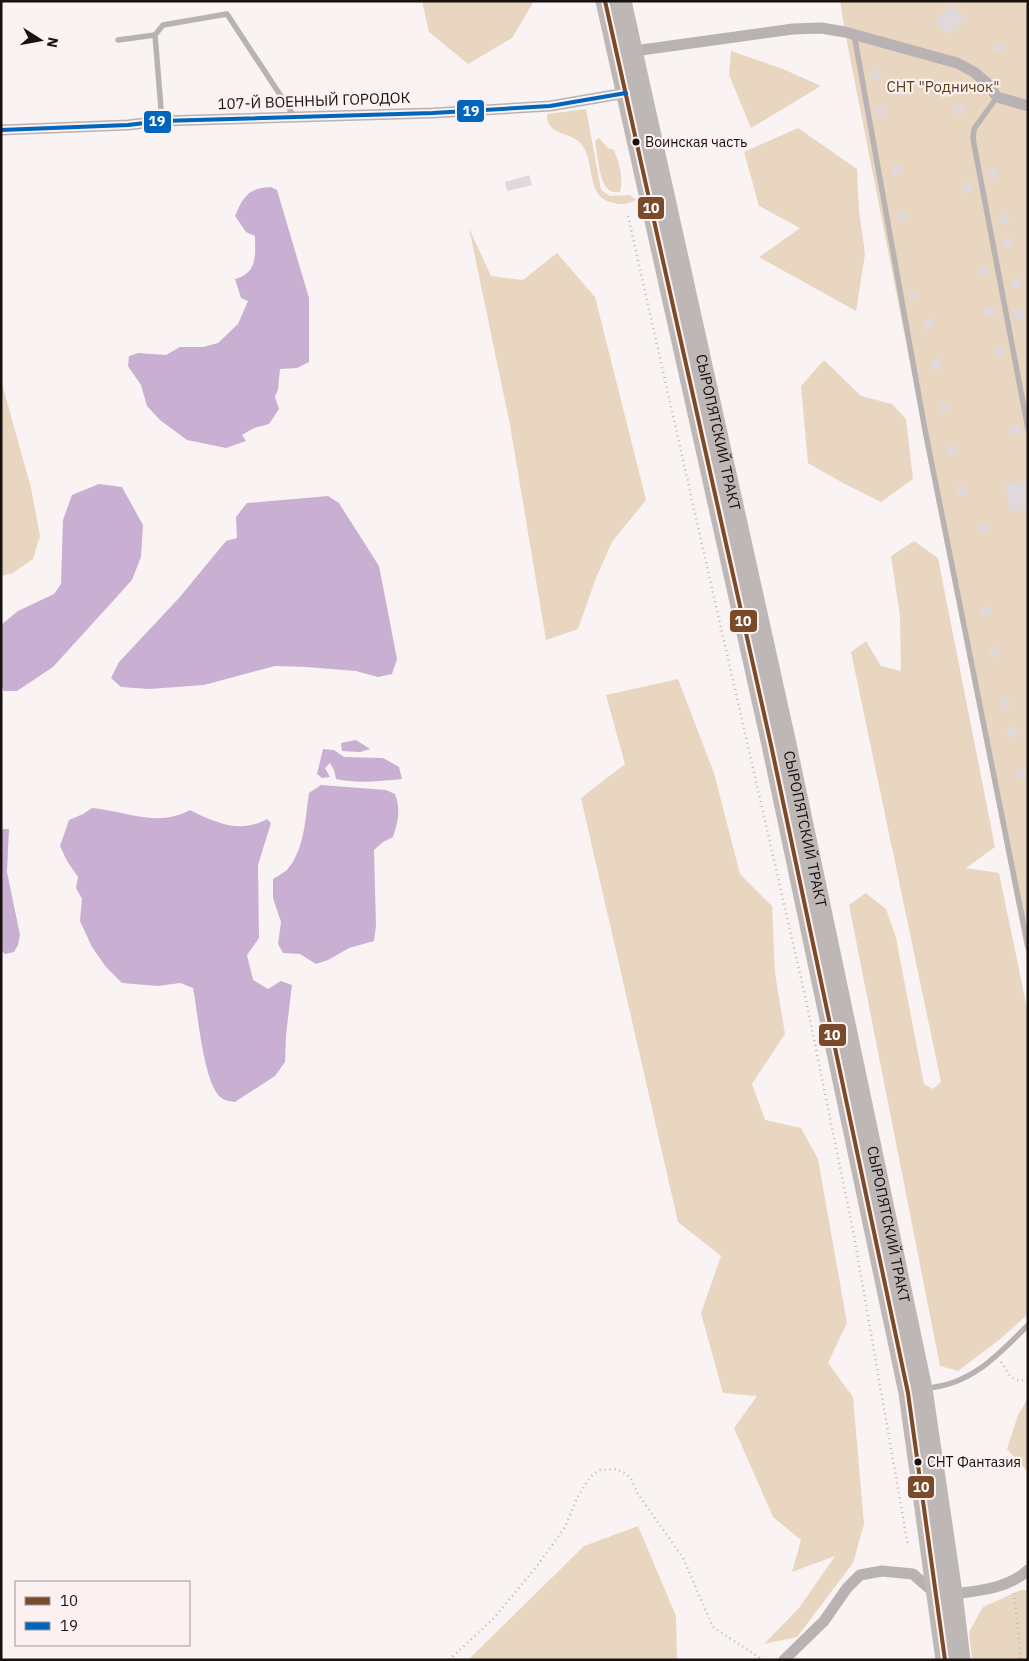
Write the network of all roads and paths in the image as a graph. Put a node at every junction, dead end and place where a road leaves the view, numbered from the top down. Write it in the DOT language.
graph roads {
  1 [pos="605,1"];
  2 [pos="622,1"];
  3 [pos="854,34"];
  4 [pos="155,35"];
  5 [pos="118,40"];
  6 [pos="634,51"];
  7 [pos="626,93"];
  8 [pos="997,97"];
  9 [pos="1026,105"];
  10 [pos="294,116"];
  11 [pos="162,120"];
  12 [pos="1,130"];
  13 [pos="628,216"];
  14 [pos="1028,428"];
  15 [pos="1028,948"];
  16 [pos="1028,1325"];
  17 [pos="997,1356"];
  18 [pos="1028,1379"];
  19 [pos="923,1388"];
  20 [pos="908,1546"];
  21 [pos="1028,1570"];
  22 [pos="1020,1579"];
  23 [pos="945,1595"];
  24 [pos="448,1660"];
  25 [pos="763,1660"];
  26 [pos="784,1660"];
  27 [pos="945,1660"];
  28 [pos="961,1660"];
  29 [pos="1021,1660"];
  1 -- 7 [label="main road, СЫРОПЯТСКИЙ ТРАКТ"];
  2 -- 6 [label="main road, СЫРОПЯТСКИЙ ТРАКТ"];
  3 -- 6 [label="street"];
  3 -- 8 [label="street"];
  3 -- 15 [label="lane"];
  4 -- 5 [label="lane"];
  4 -- 10 [label="lane"];
  4 -- 11 [label="lane"];
  6 -- 19 [label="main road, СЫРОПЯТСКИЙ ТРАКТ"];
  7 -- 10 [label="street, 107-Й ВОЕННЫЙ ГОРОДОК"];
  7 -- 23 [label="main road, СЫРОПЯТСКИЙ ТРАКТ"];
  8 -- 9 [label="street"];
  8 -- 14 [label="lane"];
  10 -- 11 [label="street, 107-Й ВОЕННЫЙ ГОРОДОК"];
  11 -- 12 [label="street, 107-Й ВОЕННЫЙ ГОРОДОК"];
  13 -- 20 [label="path"];
  16 -- 17 [label="lane"];
  17 -- 18 [label="path"];
  17 -- 19 [label="lane"];
  19 -- 23 [label="main road, СЫРОПЯТСКИЙ ТРАКТ"];
  21 -- 22 [label="street"];
  22 -- 23 [label="street"];
  22 -- 29 [label="path"];
  23 -- 26 [label="street"];
  23 -- 27 [label="main road, СЫРОПЯТСКИЙ ТРАКТ"];
  23 -- 28 [label="main road, СЫРОПЯТСКИЙ ТРАКТ"];
  24 -- 25 [label="path"];
}
